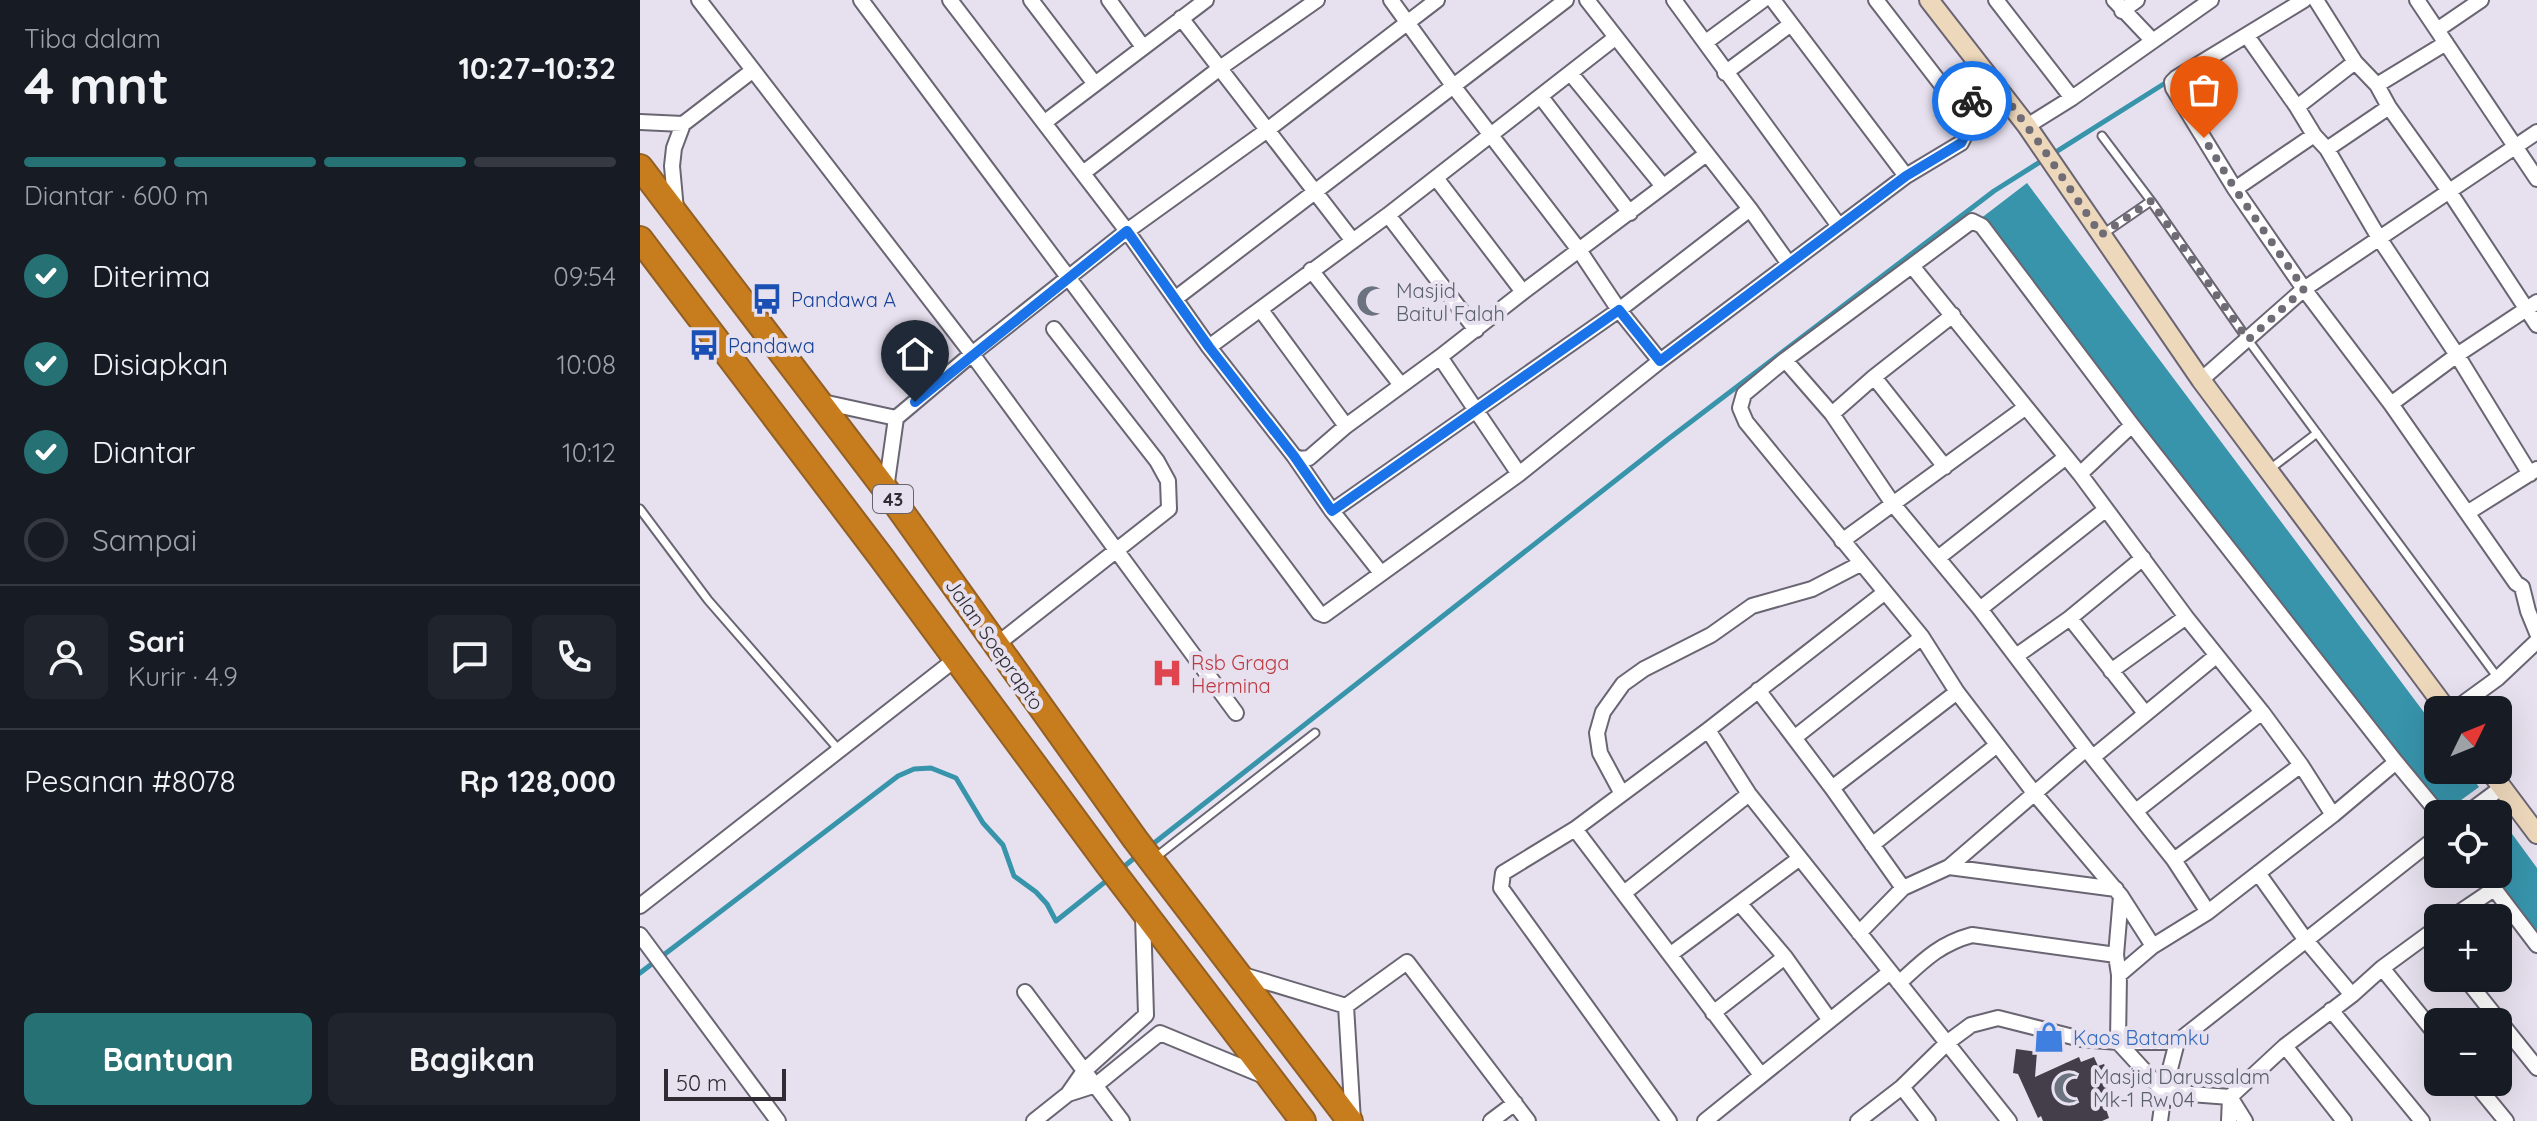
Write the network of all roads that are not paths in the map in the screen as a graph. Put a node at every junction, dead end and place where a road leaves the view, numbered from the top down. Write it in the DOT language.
graph roads {
  1 [pos="699,0"];
  2 [pos="861,0"];
  3 [pos="1031,0"];
  4 [pos="1109,0"];
  5 [pos="1206,0"];
  6 [pos="1317,0"];
  7 [pos="1391,0"];
  8 [pos="1437,0"];
  9 [pos="1566,0"];
  10 [pos="1587,0"];
  11 [pos="1674,0"];
  12 [pos="1763,0"];
  13 [pos="1876,0"];
  14 [pos="1929,0"];
  15 [pos="1996,0"];
  16 [pos="2137,0"];
  17 [pos="2211,0"];
  18 [pos="2304,0"];
  19 [pos="2316,0"];
  20 [pos="2417,0"];
  21 [pos="2481,0"];
  22 [pos="957,2"];
  23 [pos="1781,3"];
  24 [pos="2118,6"];
  25 [pos="1181,18"];
  26 [pos="1408,22"];
  27 [pos="1791,24"];
  28 [pos="2247,36"];
  29 [pos="2441,36"];
  30 [pos="1615,38"];
  31 [pos="2152,40"];
  32 [pos="1706,42"];
  33 [pos="1143,47"];
  34 [pos="2355,62"];
  35 [pos="1220,68"];
  36 [pos="752,71"];
  37 [pos="1725,73"];
  38 [pos="1571,74"];
  39 [pos="1095,84"];
  40 [pos="2377,85"];
  41 [pos="1454,87"];
  42 [pos="1541,97"];
  43 [pos="2072,98"];
  44 [pos="1954,101"];
  45 [pos="2008,101"];
  46 [pos="2297,107"];
  47 [pos="2389,107"];
  48 [pos="640,122"];
  49 [pos="1045,122"];
  50 [pos="683,124"];
  51 [pos="2027,126"];
  52 [pos="1266,131"];
  53 [pos="2537,132"];
  54 [pos="1492,135"];
  55 [pos="2314,135"];
  56 [pos="2102,136"];
  57 [pos="2516,145"];
  58 [pos="2327,149"];
  59 [pos="1705,155"];
  60 [pos="640,167"];
  61 [pos="1083,173"];
  62 [pos="1906,176"];
  63 [pos="1436,178"];
  64 [pos="2537,179"];
  65 [pos="1662,185"];
  66 [pos="2235,189"];
  67 [pos="2449,191"];
  68 [pos="1315,193"];
  69 [pos="2151,201"];
  70 [pos="1750,209"];
  71 [pos="1630,213"];
  72 [pos="677,214"];
  73 [pos="1388,215"];
  74 [pos="1839,226"];
  75 [pos="1127,231"];
  76 [pos="2101,235"];
  77 [pos="2379,238"];
  78 [pos="640,239"];
  79 [pos="1353,241"];
  80 [pos="1579,250"];
  81 [pos="1789,264"];
  82 [pos="1912,266"];
  83 [pos="1311,270"];
  84 [pos="1069,277"];
  85 [pos="2304,289"];
  86 [pos="1523,292"];
  87 [pos="1176,298"];
  88 [pos="2532,306"];
  89 [pos="1261,310"];
  90 [pos="1619,310"];
  91 [pos="1953,315"];
  92 [pos="2537,325"];
  93 [pos="1054,329"];
  94 [pos="1476,330"];
  95 [pos="2248,340"];
  96 [pos="1209,347"];
  97 [pos="972,354"];
  98 [pos="2457,355"];
  99 [pos="1440,357"];
  100 [pos="1785,360"];
  101 [pos="1660,361"];
  102 [pos="1874,377"];
  103 [pos="2201,380"];
  104 [pos="1401,385"];
  105 [pos="817,400"];
  106 [pos="2391,404"];
  107 [pos="2026,407"];
  108 [pos="1474,410"];
  109 [pos="1832,414"];
  110 [pos="896,418"];
  111 [pos="2132,425"];
  112 [pos="1346,426"];
  113 [pos="2317,433"];
  114 [pos="1294,456"];
  115 [pos="2066,457"];
  116 [pos="1945,467"];
  117 [pos="2269,470"];
  118 [pos="2534,471"];
  119 [pos="1519,474"];
  120 [pos="2080,474"];
  121 [pos="886,490"];
  122 [pos="1893,504"];
  123 [pos="640,509"];
  124 [pos="2105,510"];
  125 [pos="1332,511"];
  126 [pos="2467,513"];
  127 [pos="1842,541"];
  128 [pos="1116,550"];
  129 [pos="1938,558"];
  130 [pos="2143,558"];
  131 [pos="1860,564"];
  132 [pos="1381,573"];
  133 [pos="2530,587"];
  134 [pos="1884,593"];
  135 [pos="1980,609"];
  136 [pos="2186,617"];
  137 [pos="2070,618"];
  138 [pos="2537,633"];
  139 [pos="1922,637"];
  140 [pos="2537,641"];
  141 [pos="996,645"];
  142 [pos="2016,656"];
  143 [pos="2216,656"];
  144 [pos="957,658"];
  145 [pos="2111,671"];
  146 [pos="2498,678"];
  147 [pos="1758,690"];
  148 [pos="1957,692"];
  149 [pos="2437,696"];
  150 [pos="2473,696"];
  151 [pos="2262,712"];
  152 [pos="1236,713"];
  153 [pos="2145,713"];
  154 [pos="1708,730"];
  155 [pos="1315,733"];
  156 [pos="1794,738"];
  157 [pos="1997,745"];
  158 [pos="839,750"];
  159 [pos="2089,753"];
  160 [pos="2396,762"];
  161 [pos="2301,765"];
  162 [pos="2498,784"];
  163 [pos="1832,788"];
  164 [pos="2501,788"];
  165 [pos="1622,794"];
  166 [pos="1749,794"];
  167 [pos="2035,794"];
  168 [pos="2427,800"];
  169 [pos="2485,800"];
  170 [pos="2136,811"];
  171 [pos="2333,815"];
  172 [pos="1575,829"];
  173 [pos="2537,834"];
  174 [pos="1872,845"];
  175 [pos="2424,847"];
  176 [pos="1145,852"];
  177 [pos="1800,858"];
  178 [pos="2174,860"];
  179 [pos="1949,867"];
  180 [pos="2258,873"];
  181 [pos="1903,888"];
  182 [pos="2494,889"];
  183 [pos="2118,892"];
  184 [pos="1624,893"];
  185 [pos="1740,904"];
  186 [pos="2472,904"];
  187 [pos="640,906"];
  188 [pos="1143,910"];
  189 [pos="2208,912"];
  190 [pos="1859,933"];
  191 [pos="642,938"];
  192 [pos="2305,939"];
  193 [pos="2424,942"];
  194 [pos="2537,945"];
  195 [pos="2153,946"];
  196 [pos="1671,954"];
  197 [pos="2116,955"];
  198 [pos="1785,957"];
  199 [pos="2382,968"];
  200 [pos="1234,972"];
  201 [pos="2119,975"];
  202 [pos="1894,977"];
  203 [pos="1025,992"];
  204 [pos="2476,992"];
  205 [pos="2352,995"];
  206 [pos="1346,1006"];
  207 [pos="2331,1010"];
  208 [pos="1713,1013"];
  209 [pos="1146,1015"];
  210 [pos="1829,1019"];
  211 [pos="2424,1020"];
  212 [pos="1160,1033"];
  213 [pos="1948,1042"];
  214 [pos="2118,1042"];
  215 [pos="2177,1042"];
  216 [pos="2285,1046"];
  217 [pos="2537,1068"];
  218 [pos="1084,1071"];
  219 [pos="1761,1075"];
  220 [pos="1272,1079"];
  221 [pos="1096,1085"];
  222 [pos="1902,1087"];
  223 [pos="2164,1092"];
  224 [pos="1068,1094"];
  225 [pos="2485,1096"];
  226 [pos="2230,1097"];
  227 [pos="1515,1103"];
  228 [pos="1526,1120"];
  229 [pos="778,1121"];
  230 [pos="1034,1121"];
  231 [pos="1122,1121"];
  232 [pos="1303,1121"];
  233 [pos="1351,1121"];
  234 [pos="1491,1121"];
  235 [pos="1669,1121"];
  236 [pos="1705,1121"];
  237 [pos="1858,1121"];
  238 [pos="1928,1121"];
  239 [pos="2009,1121"];
  240 [pos="2160,1121"];
  241 [pos="2229,1121"];
  242 [pos="2245,1121"];
  243 [pos="2344,1121"];
  244 [pos="2422,1121"];
  245 [pos="2506,1121"];
  1 -- 36 [label="street"];
  2 -- 84 [label="street"];
  3 -- 39 [label="street"];
  4 -- 33 [label="street"];
  5 -- 25 [label="street"];
  6 -- 35 [label="street"];
  7 -- 26 [label="street"];
  8 -- 26 [label="street"];
  9 -- 41 [label="street"];
  10 -- 30 [label="street"];
  11 -- 32 [label="street"];
  12 -- 32 [label="street"];
  13 -- 44 [label="street"];
  14 -- 45 [label="street"];
  15 -- 43 [label="street"];
  16 -- 24 [label="street"];
  17 -- 31 [label="street"];
  18 -- 28 [label="street"];
  19 -- 34 [label="street"];
  20 -- 29 [label="street"];
  21 -- 29 [label="street"];
  22 -- 49 [label="street"];
  23 -- 27 [label="street"];
  24 -- 31 [label="street"];
  25 -- 33 [label="street"];
  25 -- 35 [label="street"];
  26 -- 41 [label="street"];
  26 -- 52 [label="street"];
  27 -- 37 [label="street"];
  27 -- 62 [label="street"];
  28 -- 46 [label="street"];
  28 -- 66 [label="street"];
  29 -- 40 [label="street"];
  29 -- 57 [label="street"];
  30 -- 38 [label="street"];
  30 -- 59 [label="street"];
  31 -- 43 [label="street"];
  32 -- 37 [label="street"];
  33 -- 39 [label="street"];
  34 -- 40 [label="street"];
  34 -- 46 [label="street"];
  35 -- 52 [label="street"];
  35 -- 61 [label="street"];
  36 -- 50 [label="street"];
  36 -- 97 [label="street"];
  37 -- 74 [label="street"];
  38 -- 42 [label="street"];
  38 -- 65 [label="street"];
  39 -- 49 [label="street"];
  40 -- 47 [label="street"];
  41 -- 54 [label="street"];
  41 -- 68 [label="street"];
  42 -- 54 [label="street"];
  42 -- 71 [label="street"];
  43 -- 51 [label="street"];
  44 -- 45 [label="street"];
  44 -- 62 [label="street"];
  45 -- 51 [label="street"];
  46 -- 55 [label="street"];
  47 -- 58 [label="street"];
  47 -- 67 [label="street"];
  48 -- 50 [label="street"];
  49 -- 61 [label="street"];
  50 -- 72 [label="street"];
  51 -- 76 [label="street"];
  52 -- 68 [label="street"];
  52 -- 75 [label="street"];
  53 -- 57 [label="street"];
  54 -- 63 [label="street"];
  54 -- 80 [label="street"];
  55 -- 58 [label="street"];
  55 -- 66 [label="street"];
  56 -- 69 [label="lane"];
  57 -- 64 [label="street"];
  57 -- 67 [label="street"];
  58 -- 77 [label="street"];
  59 -- 65 [label="street"];
  59 -- 70 [label="street"];
  60 -- 72 [label="highway, Jalan Soeprapto / 43"];
  61 -- 75 [label="street"];
  62 -- 74 [label="street"];
  63 -- 73 [label="street"];
  63 -- 86 [label="street"];
  65 -- 71 [label="street"];
  66 -- 85 [label="street"];
  67 -- 77 [label="street"];
  67 -- 88 [label="street"];
  68 -- 79 [label="street"];
  68 -- 87 [label="street"];
  69 -- 76 [label="lane"];
  69 -- 95 [label="lane"];
  70 -- 81 [label="street"];
  70 -- 90 [label="street"];
  71 -- 80 [label="street"];
  72 -- 105 [label="highway, Jalan Soeprapto / 43"];
  73 -- 79 [label="street"];
  73 -- 94 [label="street"];
  74 -- 81 [label="street"];
  75 -- 84 [label="street"];
  75 -- 87 [label="street"];
  76 -- 103 [label="street"];
  77 -- 85 [label="street"];
  77 -- 98 [label="street"];
  78 -- 144 [label="highway, Jalan Soeprapto / 43"];
  79 -- 83 [label="street"];
  80 -- 86 [label="street"];
  80 -- 90 [label="street"];
  81 -- 101 [label="street"];
  82 -- 91 [label="street"];
  82 -- 100 [label="street"];
  82 -- 111 [label="street"];
  83 -- 89 [label="street"];
  83 -- 104 [label="street"];
  84 -- 97 [label="street"];
  84 -- 132 [label="street"];
  85 -- 95 [label="street"];
  85 -- 106 [label="street"];
  86 -- 94 [label="street"];
  87 -- 96 [label="street"];
  88 -- 92 [label="street"];
  88 -- 98 [label="street"];
  89 -- 96 [label="street"];
  89 -- 112 [label="street"];
  90 -- 101 [label="street"];
  90 -- 108 [label="street"];
  91 -- 102 [label="street"];
  91 -- 107 [label="street"];
  93 -- 128 [label="street"];
  94 -- 99 [label="street"];
  95 -- 103 [label="street"];
  95 -- 113 [label="lane"];
  96 -- 114 [label="street"];
  97 -- 110 [label="street"];
  97 -- 128 [label="street"];
  98 -- 106 [label="street"];
  98 -- 118 [label="street"];
  99 -- 104 [label="street"];
  99 -- 108 [label="street"];
  100 -- 109 [label="street"];
  100 -- 127 [label="street"];
  101 -- 119 [label="street"];
  102 -- 109 [label="street"];
  102 -- 116 [label="street"];
  103 -- 117 [label="street"];
  104 -- 112 [label="street"];
  105 -- 110 [label="street"];
  105 -- 121 [label="highway, Jalan Soeprapto / 43"];
  106 -- 126 [label="street"];
  107 -- 115 [label="street"];
  107 -- 116 [label="street"];
  108 -- 119 [label="street"];
  108 -- 125 [label="street"];
  109 -- 122 [label="street"];
  110 -- 121 [label="street"];
  111 -- 120 [label="street"];
  111 -- 160 [label="street"];
  112 -- 114 [label="street"];
  113 -- 117 [label="lane"];
  113 -- 146 [label="lane"];
  114 -- 125 [label="street"];
  115 -- 120 [label="street"];
  115 -- 129 [label="street"];
  116 -- 122 [label="street"];
  117 -- 149 [label="street"];
  118 -- 126 [label="street"];
  119 -- 132 [label="street"];
  120 -- 124 [label="street"];
  121 -- 141 [label="highway, Jalan Soeprapto / 43"];
  122 -- 127 [label="street"];
  122 -- 129 [label="street"];
  123 -- 158 [label="lane"];
  124 -- 130 [label="street"];
  124 -- 135 [label="street"];
  125 -- 132 [label="street"];
  126 -- 133 [label="street"];
  127 -- 131 [label="street"];
  128 -- 141 [label="street"];
  128 -- 152 [label="street"];
  129 -- 135 [label="street"];
  130 -- 136 [label="street"];
  130 -- 137 [label="street"];
  131 -- 134 [label="street"];
  131 -- 165 [label="street"];
  133 -- 138 [label="street"];
  134 -- 139 [label="street"];
  134 -- 147 [label="street"];
  135 -- 142 [label="street"];
  136 -- 143 [label="street"];
  136 -- 145 [label="street"];
  137 -- 142 [label="street"];
  137 -- 145 [label="street"];
  139 -- 148 [label="street"];
  139 -- 156 [label="street"];
  140 -- 146 [label="street"];
  141 -- 176 [label="highway, Jalan Soeprapto / 43"];
  142 -- 159 [label="street"];
  143 -- 151 [label="street"];
  143 -- 153 [label="street"];
  144 -- 158 [label="street"];
  144 -- 188 [label="highway, Jalan Soeprapto / 43"];
  145 -- 153 [label="street"];
  146 -- 150 [label="street"];
  147 -- 154 [label="street"];
  147 -- 156 [label="street"];
  148 -- 157 [label="street"];
  148 -- 163 [label="street"];
  151 -- 161 [label="street"];
  151 -- 170 [label="street"];
  153 -- 159 [label="street"];
  154 -- 165 [label="street"];
  154 -- 166 [label="street"];
  155 -- 176 [label="lane"];
  156 -- 163 [label="street"];
  157 -- 167 [label="street"];
  157 -- 174 [label="street"];
  158 -- 187 [label="street"];
  159 -- 167 [label="street"];
  159 -- 170 [label="street"];
  160 -- 168 [label="street"];
  160 -- 171 [label="street"];
  161 -- 171 [label="street"];
  161 -- 178 [label="street"];
  162 -- 164 [label="street"];
  163 -- 174 [label="street"];
  164 -- 169 [label="street"];
  164 -- 173 [label="street"];
  165 -- 172 [label="street"];
  166 -- 177 [label="street"];
  166 -- 184 [label="street"];
  167 -- 179 [label="street"];
  167 -- 183 [label="street"];
  170 -- 178 [label="street"];
  171 -- 180 [label="street"];
  172 -- 184 [label="street"];
  172 -- 235 [label="street"];
  174 -- 181 [label="street"];
  175 -- 192 [label="street"];
  176 -- 200 [label="highway, Jalan Soeprapto / 43"];
  177 -- 185 [label="street"];
  177 -- 190 [label="street"];
  178 -- 189 [label="street"];
  179 -- 181 [label="street"];
  179 -- 183 [label="street"];
  180 -- 189 [label="street"];
  180 -- 192 [label="street"];
  181 -- 190 [label="street"];
  182 -- 186 [label="street"];
  182 -- 194 [label="street"];
  183 -- 195 [label="street"];
  183 -- 197 [label="street"];
  184 -- 196 [label="street"];
  185 -- 196 [label="street"];
  185 -- 198 [label="street"];
  188 -- 209 [label="street"];
  188 -- 220 [label="highway, Jalan Soeprapto / 43"];
  189 -- 195 [label="street"];
  190 -- 202 [label="street"];
  191 -- 229 [label="street"];
  192 -- 205 [label="street"];
  192 -- 215 [label="street"];
  193 -- 199 [label="street"];
  195 -- 201 [label="street"];
  196 -- 208 [label="street"];
  197 -- 201 [label="street"];
  197 -- 202 [label="street"];
  198 -- 208 [label="street"];
  198 -- 210 [label="street"];
  199 -- 205 [label="street"];
  199 -- 211 [label="street"];
  200 -- 206 [label="street"];
  200 -- 233 [label="highway, Jalan Soeprapto / 43"];
  201 -- 214 [label="street"];
  202 -- 210 [label="street"];
  202 -- 213 [label="street"];
  203 -- 218 [label="street"];
  204 -- 217 [label="street"];
  205 -- 207 [label="street"];
  206 -- 227 [label="street"];
  206 -- 233 [label="street"];
  207 -- 216 [label="street"];
  207 -- 244 [label="street"];
  208 -- 219 [label="street"];
  209 -- 212 [label="street"];
  209 -- 218 [label="street"];
  210 -- 219 [label="street"];
  212 -- 220 [label="street"];
  212 -- 221 [label="street"];
  213 -- 214 [label="street"];
  213 -- 222 [label="street"];
  213 -- 239 [label="street"];
  214 -- 215 [label="street"];
  214 -- 223 [label="street"];
  215 -- 223 [label="street"];
  216 -- 226 [label="street"];
  216 -- 243 [label="street"];
  218 -- 221 [label="street"];
  218 -- 224 [label="street"];
  219 -- 236 [label="street"];
  220 -- 232 [label="highway, Jalan Soeprapto / 43"];
  221 -- 224 [label="street"];
  221 -- 231 [label="street"];
  222 -- 237 [label="street"];
  222 -- 238 [label="street"];
  223 -- 226 [label="street"];
  223 -- 240 [label="street"];
  224 -- 230 [label="street"];
  225 -- 245 [label="street"];
  226 -- 241 [label="street"];
  226 -- 242 [label="street"];
  227 -- 228 [label="street"];
  227 -- 234 [label="street"];
}
